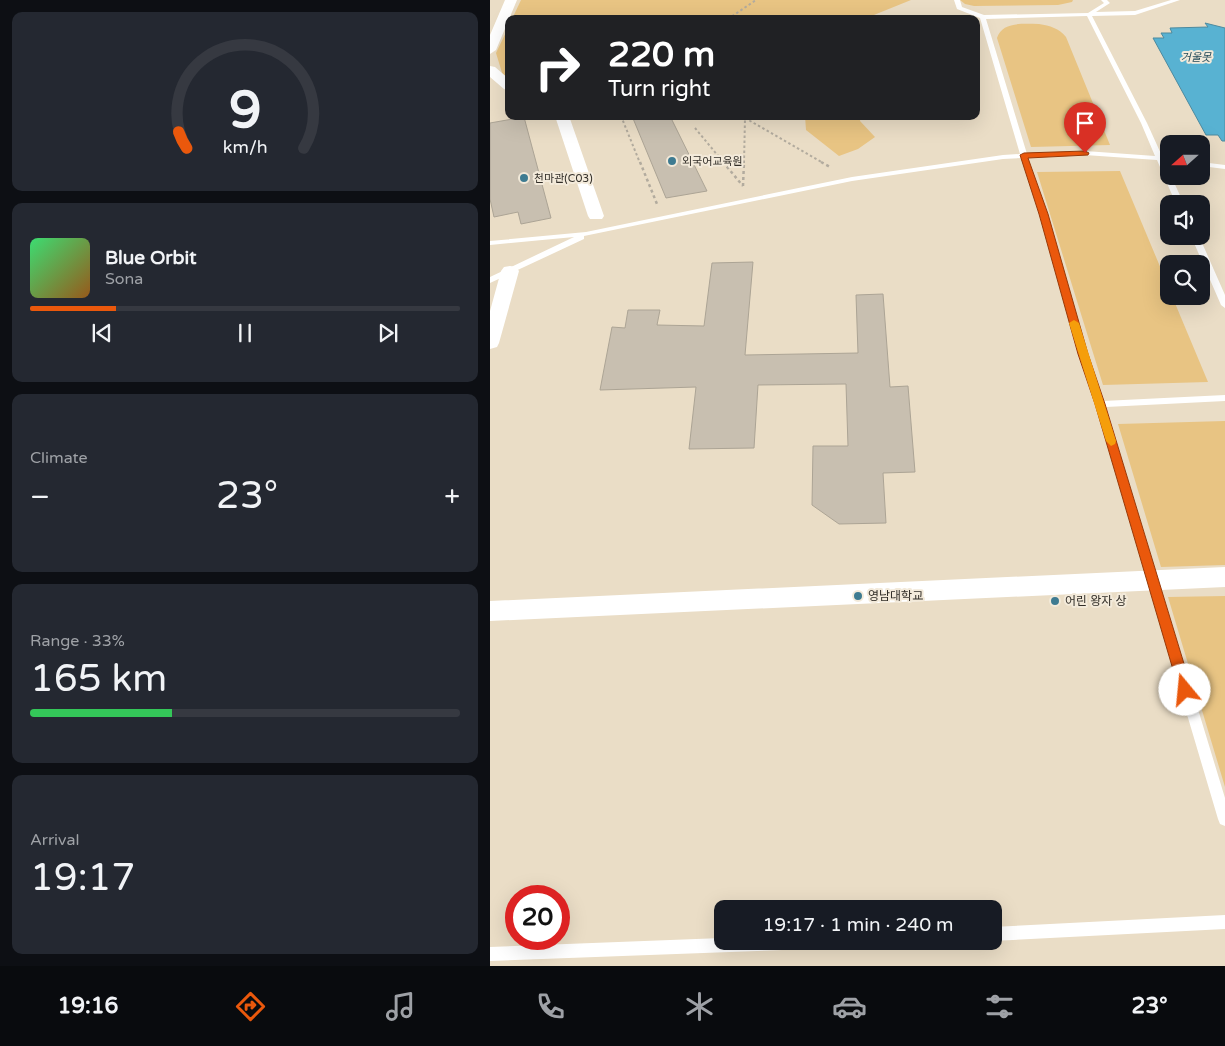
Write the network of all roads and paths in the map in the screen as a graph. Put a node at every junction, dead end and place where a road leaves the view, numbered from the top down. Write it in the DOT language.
graph roads {
  1 [pos="510,0"];
  2 [pos="756,0"];
  3 [pos="957,0"];
  4 [pos="1104,0"];
  5 [pos="1177,0"];
  6 [pos="734,15"];
  7 [pos="978,15"];
  8 [pos="1089,15"];
  9 [pos="980,16"];
  10 [pos="983,17"];
  11 [pos="490,50"];
  12 [pos="490,70"];
  13 [pos="505,83"];
  14 [pos="563,120"];
  15 [pos="623,120"];
  16 [pos="745,120"];
  17 [pos="748,120"];
  18 [pos="695,128"];
  19 [pos="1024,155"];
  20 [pos="1159,157"];
  21 [pos="1210,166"];
  22 [pos="830,167"];
  23 [pos="1225,168"];
  24 [pos="1176,195"];
  25 [pos="596,216"];
  26 [pos="663,219"];
  27 [pos="586,234"];
  28 [pos="490,244"];
  29 [pos="1199,245"];
  30 [pos="510,271"];
  31 [pos="490,280"];
  32 [pos="1225,304"];
  33 [pos="490,343"];
  34 [pos="1225,398"];
  35 [pos="1100,404"];
  36 [pos="1225,577"];
  37 [pos="1151,579"];
  38 [pos="490,611"];
  39 [pos="1225,820"];
  40 [pos="1225,922"];
  41 [pos="1002,933"];
  42 [pos="714,946"];
  43 [pos="490,954"];
  1 -- 11 [label="street"];
  2 -- 6 [label="path"];
  3 -- 7 [label="lane"];
  4 -- 8 [label="lane"];
  5 -- 8 [label="lane"];
  8 -- 10 [label="lane"];
  8 -- 20 [label="lane"];
  9 -- 10 [label="lane"];
  10 -- 19 [label="lane"];
  12 -- 13 [label="street"];
  14 -- 25 [label="street"];
  15 -- 26 [label="path"];
  16 -- 18 [label="path"];
  17 -- 22 [label="path"];
  19 -- 20 [label="lane"];
  19 -- 26 [label="lane"];
  19 -- 35 [label="lane"];
  20 -- 24 [label="lane"];
  21 -- 23 [label="lane"];
  26 -- 27 [label="lane"];
  27 -- 28 [label="lane"];
  27 -- 30 [label="lane"];
  29 -- 32 [label="lane"];
  30 -- 31 [label="lane"];
  30 -- 33 [label="street"];
  34 -- 35 [label="lane"];
  35 -- 37 [label="lane"];
  36 -- 37 [label="street"];
  37 -- 38 [label="street"];
  37 -- 39 [label="lane"];
  40 -- 41 [label="lane"];
  42 -- 43 [label="lane"];
}
